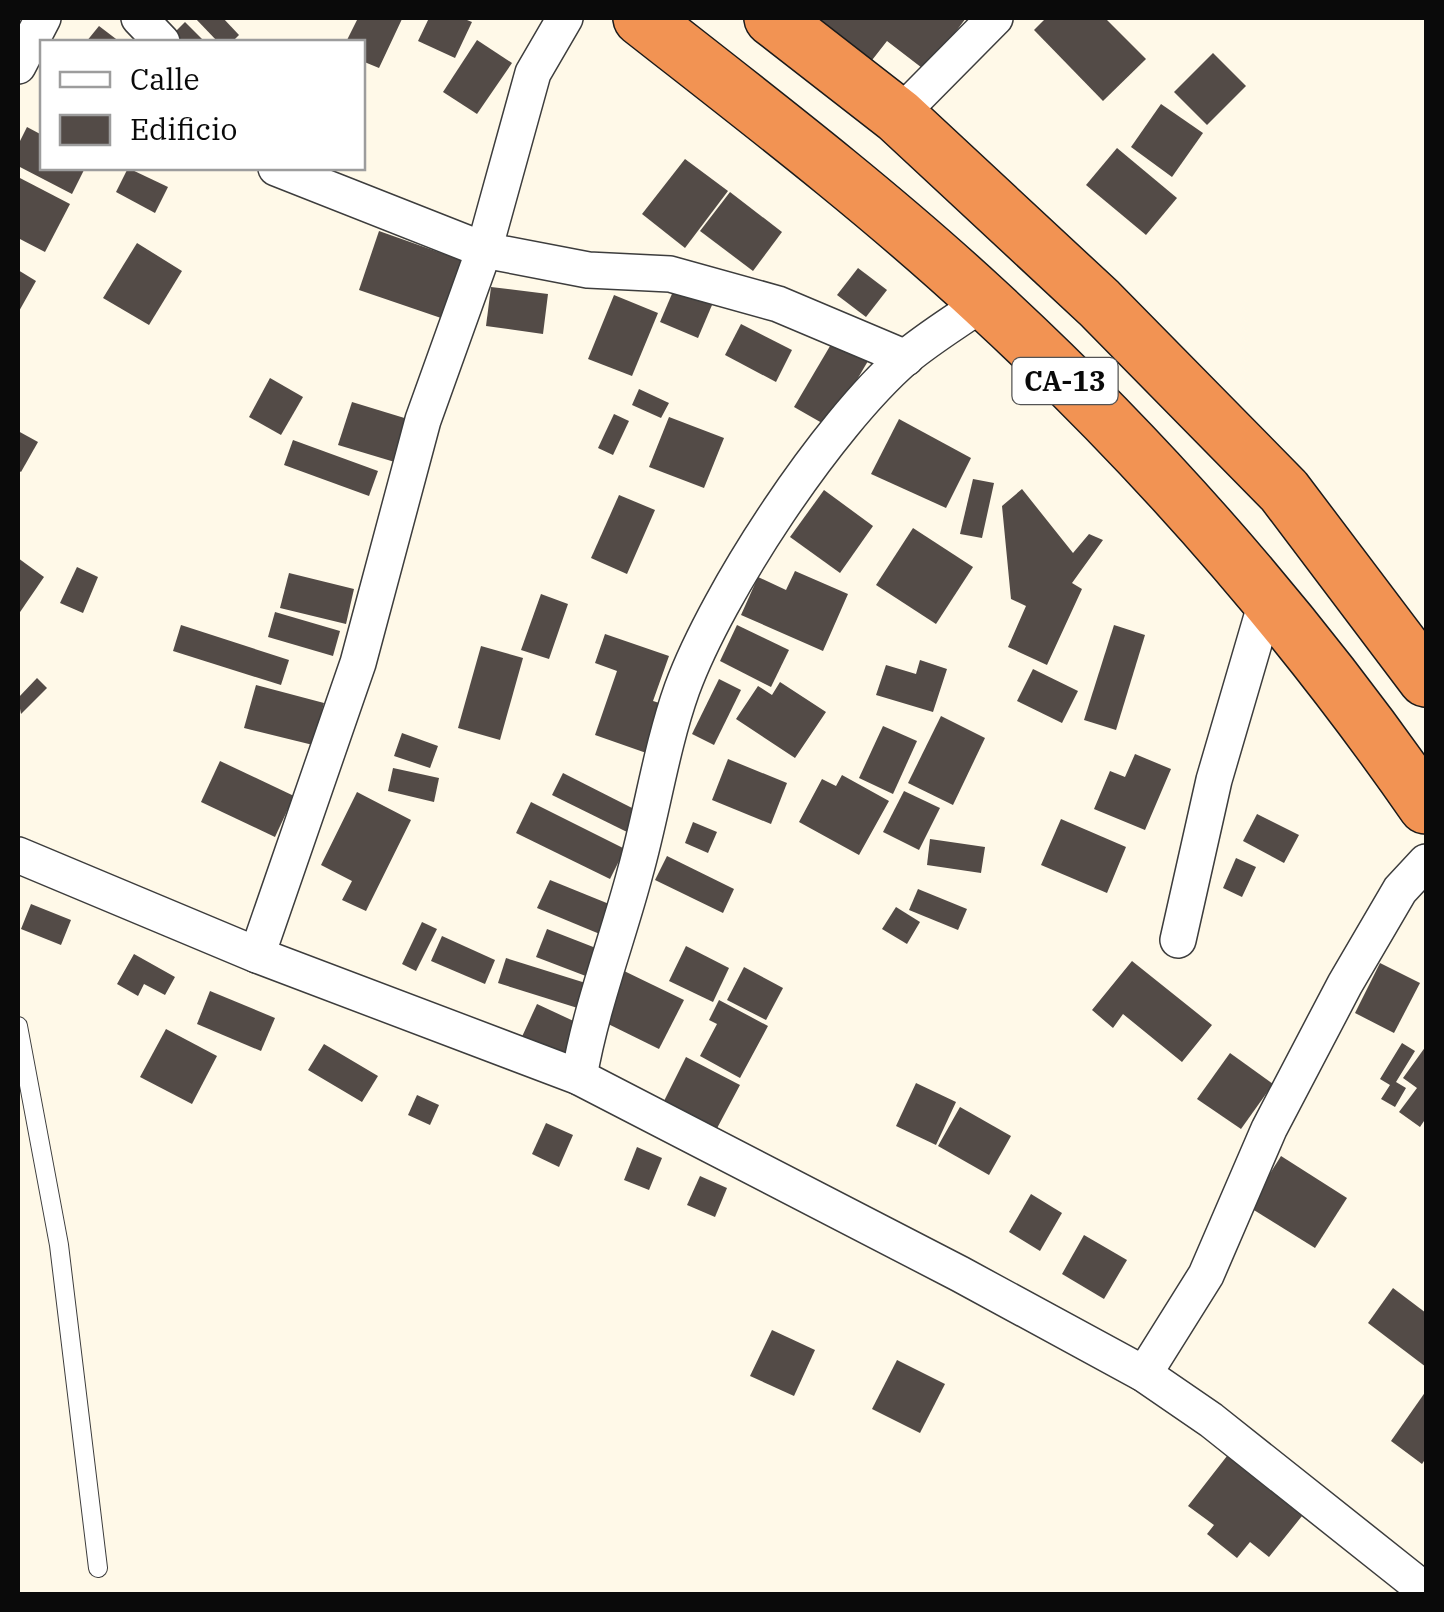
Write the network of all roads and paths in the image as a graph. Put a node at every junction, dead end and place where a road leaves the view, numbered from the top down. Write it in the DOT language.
graph roads {
  1 [pos="43,18"];
  2 [pos="140,18"];
  3 [pos="565,18"];
  4 [pos="641,18"];
  5 [pos="772,18"];
  6 [pos="995,18"];
  7 [pos="160,40"];
  8 [pos="18,66"];
  9 [pos="898,116"];
  10 [pos="281,170"];
  11 [pos="484,250"];
  12 [pos="985,301"];
  13 [pos="906,358"];
  14 [pos="1266,599"];
  15 [pos="1426,679"];
  16 [pos="1426,806"];
  17 [pos="18,855"];
  18 [pos="1426,862"];
  19 [pos="1178,940"];
  20 [pos="257,955"];
  21 [pos="18,1026"];
  22 [pos="579,1077"];
  23 [pos="1144,1374"];
  24 [pos="98,1568"];
  25 [pos="1426,1591"];
  1 -- 8 [label="street"];
  2 -- 7 [label="street"];
  3 -- 11 [label="street"];
  4 -- 12 [label="highway, CA-13"];
  5 -- 9 [label="highway, CA-13"];
  6 -- 9 [label="street"];
  9 -- 15 [label="highway, CA-13"];
  10 -- 11 [label="street"];
  11 -- 13 [label="street"];
  11 -- 20 [label="street"];
  12 -- 13 [label="street"];
  12 -- 14 [label="highway, CA-13"];
  13 -- 22 [label="street"];
  14 -- 16 [label="highway, CA-13"];
  14 -- 19 [label="street"];
  17 -- 20 [label="street"];
  18 -- 23 [label="street"];
  20 -- 22 [label="street"];
  21 -- 24 [label="lane"];
  22 -- 23 [label="street"];
  23 -- 25 [label="street"];
}
